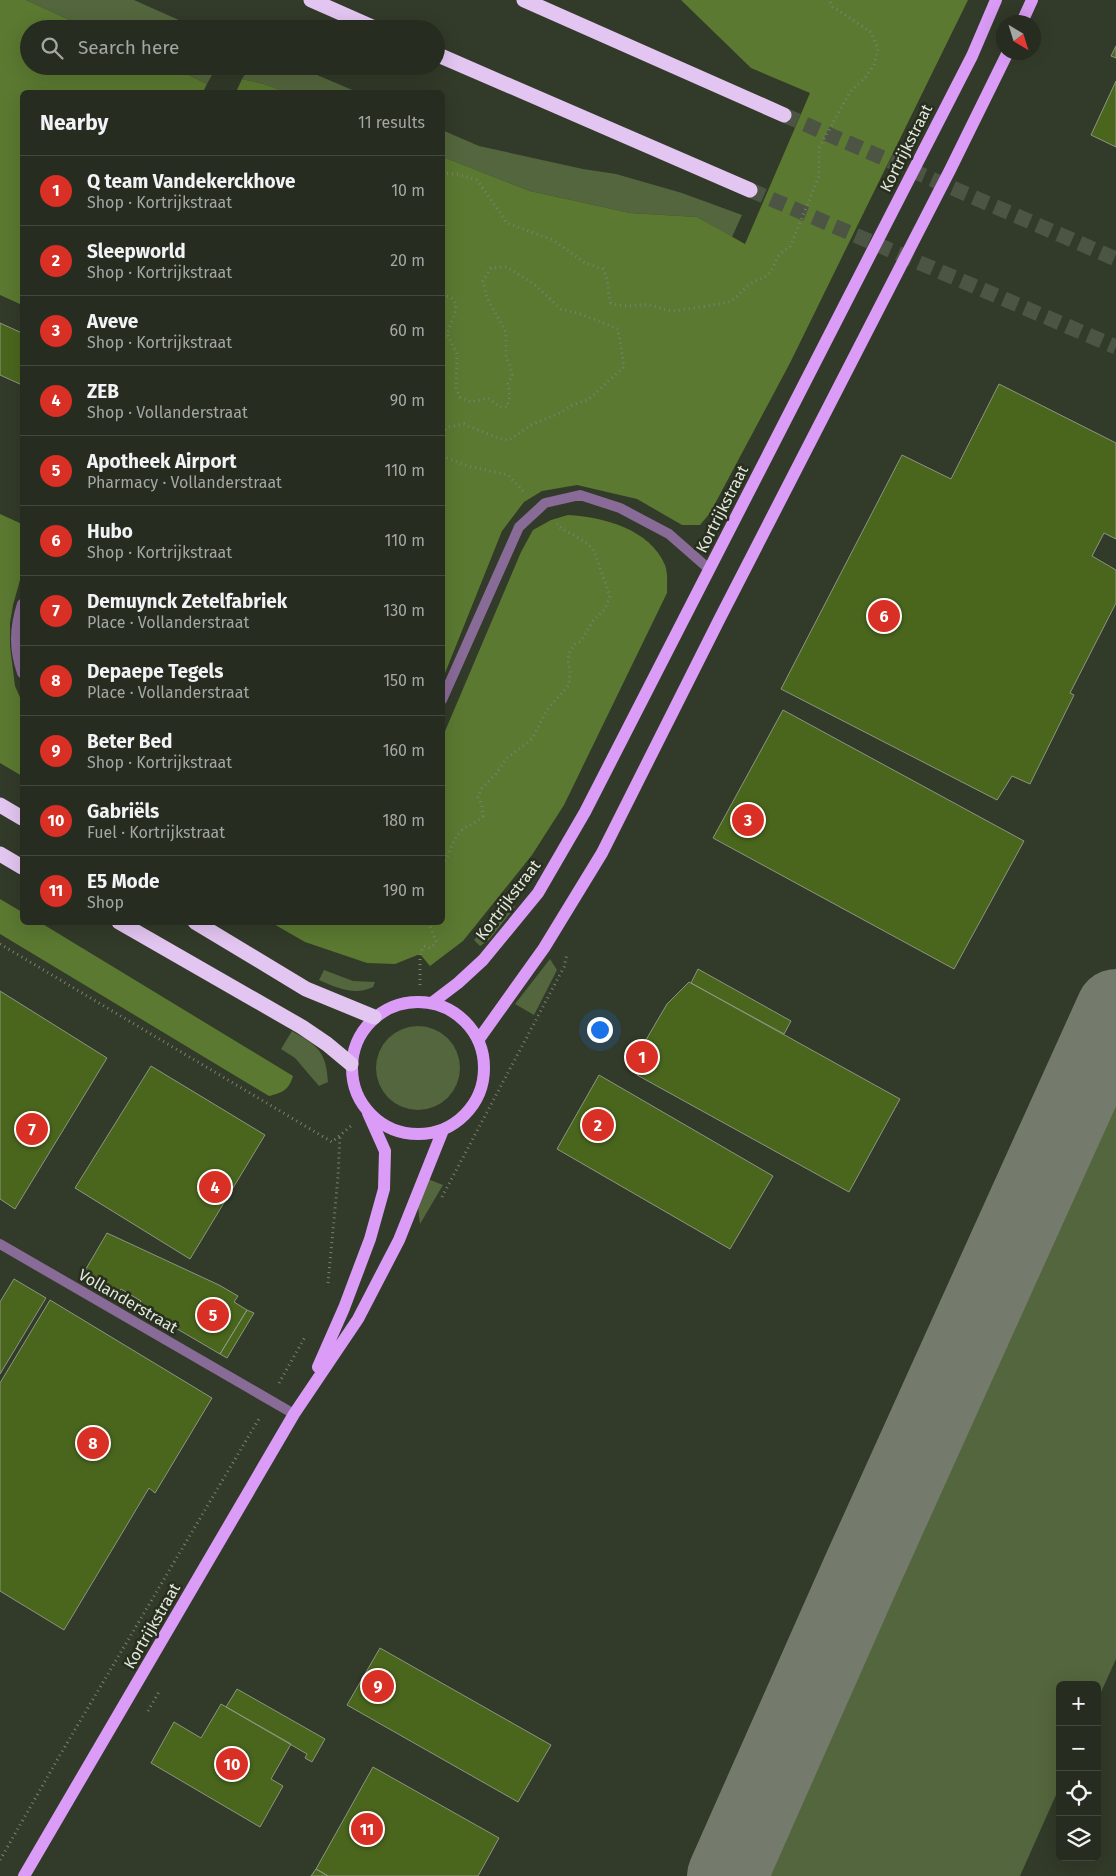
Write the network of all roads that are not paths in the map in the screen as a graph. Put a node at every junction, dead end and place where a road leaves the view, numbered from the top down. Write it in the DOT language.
graph roads {
  1 [pos="311,0"];
  2 [pos="524,0"];
  3 [pos="996,0"];
  4 [pos="1032,0"];
  5 [pos="1025,15"];
  6 [pos="357,20"];
  7 [pos="445,58"];
  8 [pos="1004,60"];
  9 [pos="784,115"];
  10 [pos="750,190"];
  11 [pos="709,569"];
  12 [pos="20,610"];
  13 [pos="20,667"];
  14 [pos="445,693"];
  15 [pos="0,805"];
  16 [pos="20,817"];
  17 [pos="0,854"];
  18 [pos="20,866"];
  19 [pos="124,925"];
  20 [pos="201,925"];
  21 [pos="427,1002"];
  22 [pos="374,1017"];
  23 [pos="479,1039"];
  24 [pos="351,1064"];
  25 [pos="368,1113"];
  26 [pos="443,1130"];
  27 [pos="0,1244"];
  28 [pos="307,1392"];
  29 [pos="294,1414"];
  30 [pos="24,1876"];
  1 -- 6 [label="highway"];
  2 -- 9 [label="highway"];
  3 -- 11 [label="main road, Kortrijkstraat"];
  4 -- 5 [label="main road"];
  7 -- 10 [label="highway"];
  8 -- 23 [label="main road"];
  11 -- 14 [label="street"];
  11 -- 21 [label="main road, Kortrijkstraat"];
  12 -- 13 [label="street"];
  15 -- 16 [label="highway"];
  17 -- 18 [label="highway"];
  19 -- 24 [label="highway"];
  20 -- 22 [label="highway"];
  21 -- 22 [label="main road"];
  21 -- 23 [label="main road"];
  22 -- 24 [label="main road"];
  23 -- 26 [label="main road"];
  24 -- 25 [label="main road"];
  25 -- 26 [label="main road"];
  25 -- 28 [label="main road, Kortrijkstraat"];
  26 -- 28 [label="main road, Kortrijkstraat"];
  27 -- 29 [label="street, Vollanderstraat"];
  28 -- 29 [label="main road, Kortrijkstraat"];
  29 -- 30 [label="main road, Kortrijkstraat"];
}
